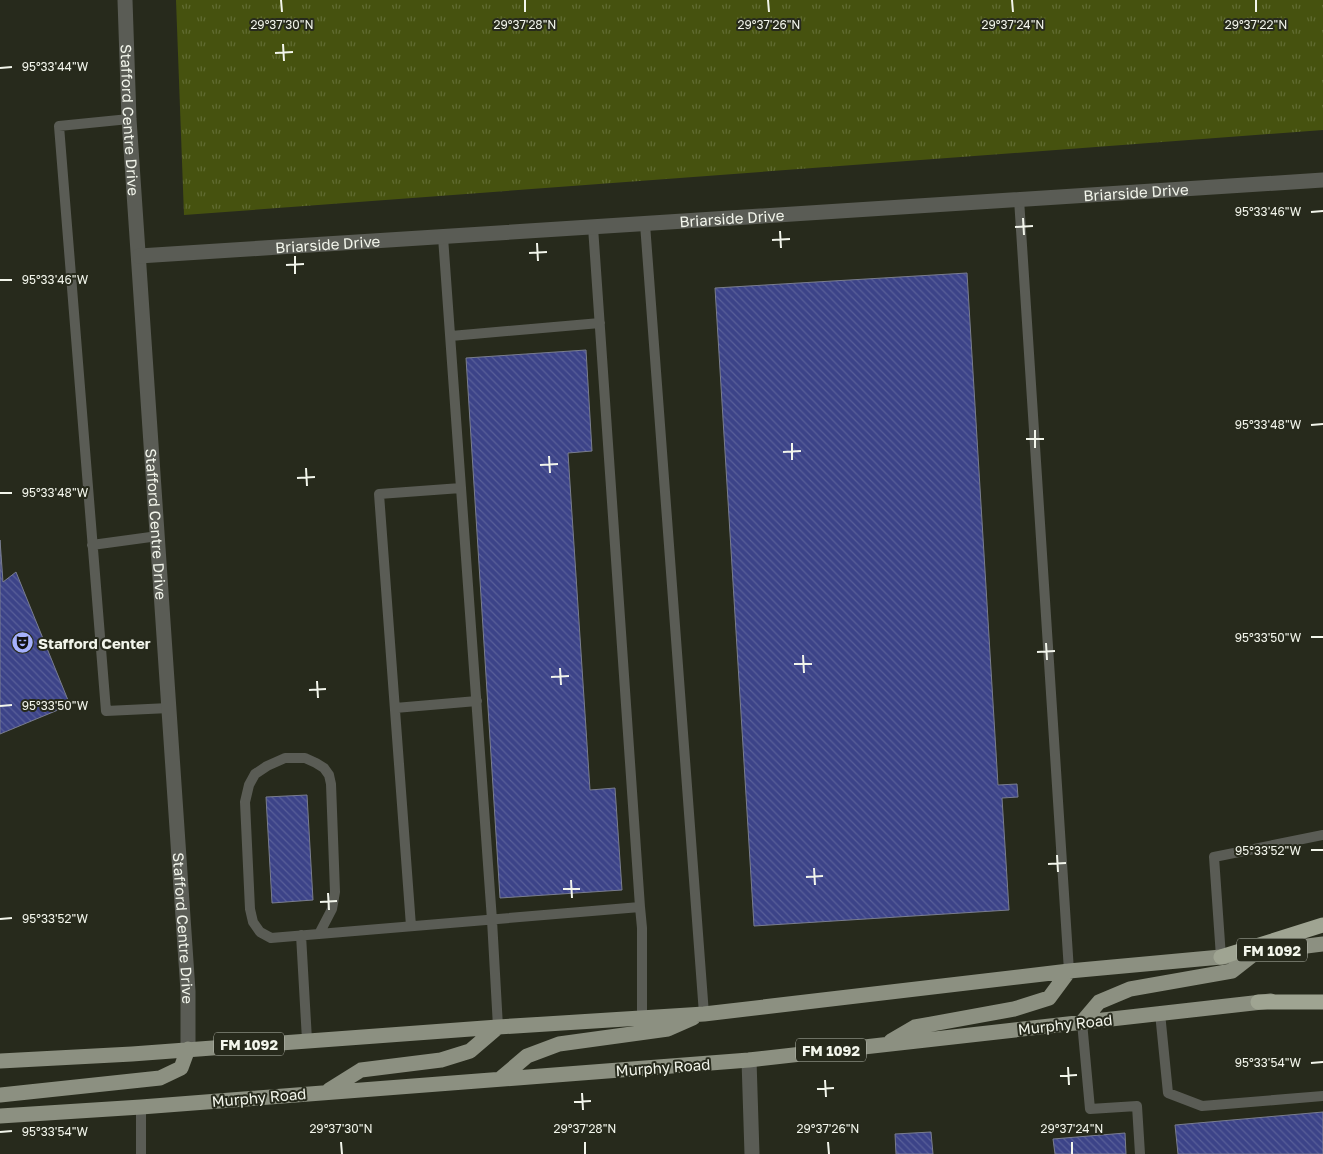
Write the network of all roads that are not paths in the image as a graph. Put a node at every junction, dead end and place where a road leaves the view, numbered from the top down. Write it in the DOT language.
graph roads {
  1 [pos="125,0"];
  2 [pos="130,119"];
  3 [pos="1323,180"];
  4 [pos="1020,199"];
  5 [pos="644,224"];
  6 [pos="593,227"];
  7 [pos="444,236"];
  8 [pos="139,256"];
  9 [pos="600,323"];
  10 [pos="451,336"];
  11 [pos="462,488"];
  12 [pos="158,536"];
  13 [pos="92,545"];
  14 [pos="477,701"];
  15 [pos="169,708"];
  16 [pos="394,708"];
  17 [pos="1323,835"];
  18 [pos="640,907"];
  19 [pos="492,920"];
  20 [pos="411,926"];
  21 [pos="1323,926"];
  22 [pos="319,934"];
  23 [pos="301,935"];
  24 [pos="1323,944"];
  25 [pos="1257,952"];
  26 [pos="1221,957"];
  27 [pos="1069,971"];
  28 [pos="1323,995"];
  29 [pos="1258,1002"];
  30 [pos="1323,1002"];
  31 [pos="1160,1013"];
  32 [pos="704,1014"];
  33 [pos="642,1018"];
  34 [pos="1082,1022"];
  35 [pos="498,1027"];
  36 [pos="307,1040"];
  37 [pos="886,1044"];
  38 [pos="188,1049"];
  39 [pos="749,1060"];
  40 [pos="0,1061"];
  41 [pos="500,1079"];
  42 [pos="324,1092"];
  43 [pos="0,1095"];
  44 [pos="1323,1096"];
  45 [pos="141,1107"];
  46 [pos="0,1116"];
  47 [pos="140,1154"];
  48 [pos="752,1154"];
  49 [pos="1140,1154"];
  1 -- 2 [label="street, Stafford Centre Drive"];
  2 -- 8 [label="street, Stafford Centre Drive"];
  2 -- 13 [label="lane"];
  3 -- 4 [label="street, Briarside Drive"];
  4 -- 5 [label="street, Briarside Drive"];
  4 -- 27 [label="lane"];
  5 -- 6 [label="street, Briarside Drive"];
  5 -- 32 [label="lane"];
  6 -- 7 [label="street, Briarside Drive"];
  6 -- 9 [label="lane"];
  7 -- 8 [label="street, Briarside Drive"];
  7 -- 10 [label="lane"];
  8 -- 12 [label="street, Stafford Centre Drive"];
  9 -- 10 [label="lane"];
  9 -- 18 [label="lane"];
  10 -- 11 [label="lane"];
  11 -- 14 [label="lane"];
  11 -- 16 [label="lane"];
  12 -- 13 [label="lane"];
  12 -- 15 [label="street, Stafford Centre Drive"];
  13 -- 15 [label="lane"];
  14 -- 16 [label="lane"];
  14 -- 19 [label="lane"];
  15 -- 38 [label="street, Stafford Centre Drive"];
  16 -- 20 [label="lane"];
  17 -- 26 [label="lane"];
  18 -- 19 [label="lane"];
  18 -- 33 [label="lane"];
  19 -- 20 [label="lane"];
  19 -- 35 [label="lane"];
  20 -- 22 [label="lane"];
  21 -- 26 [label="highway"];
  22 -- 23 [label="lane"];
  22 -- 23 [label="lane"];
  23 -- 36 [label="lane"];
  24 -- 25 [label="main road, FM 1092"];
  25 -- 26 [label="main road, FM 1092"];
  25 -- 34 [label="main road"];
  26 -- 27 [label="main road, FM 1092"];
  27 -- 32 [label="main road, FM 1092"];
  27 -- 37 [label="main road"];
  28 -- 29 [label="main road, Murphy Road / FM 1092"];
  29 -- 30 [label="highway"];
  29 -- 31 [label="main road, Murphy Road / FM 1092"];
  31 -- 34 [label="main road, Murphy Road / FM 1092"];
  31 -- 44 [label="lane"];
  32 -- 33 [label="main road, FM 1092"];
  32 -- 41 [label="main road"];
  33 -- 35 [label="main road, FM 1092"];
  34 -- 37 [label="main road, Murphy Road / FM 1092"];
  34 -- 49 [label="lane"];
  35 -- 36 [label="main road, FM 1092"];
  35 -- 42 [label="main road"];
  36 -- 38 [label="main road, FM 1092"];
  37 -- 39 [label="main road, Murphy Road / FM 1092"];
  38 -- 40 [label="main road, FM 1092"];
  38 -- 43 [label="main road"];
  39 -- 41 [label="main road, Murphy Road / FM 1092"];
  39 -- 48 [label="street"];
  41 -- 42 [label="main road, Murphy Road / FM 1092"];
  42 -- 45 [label="main road, Murphy Road / FM 1092"];
  45 -- 46 [label="main road, Murphy Road / FM 1092"];
  45 -- 47 [label="lane"];
}
